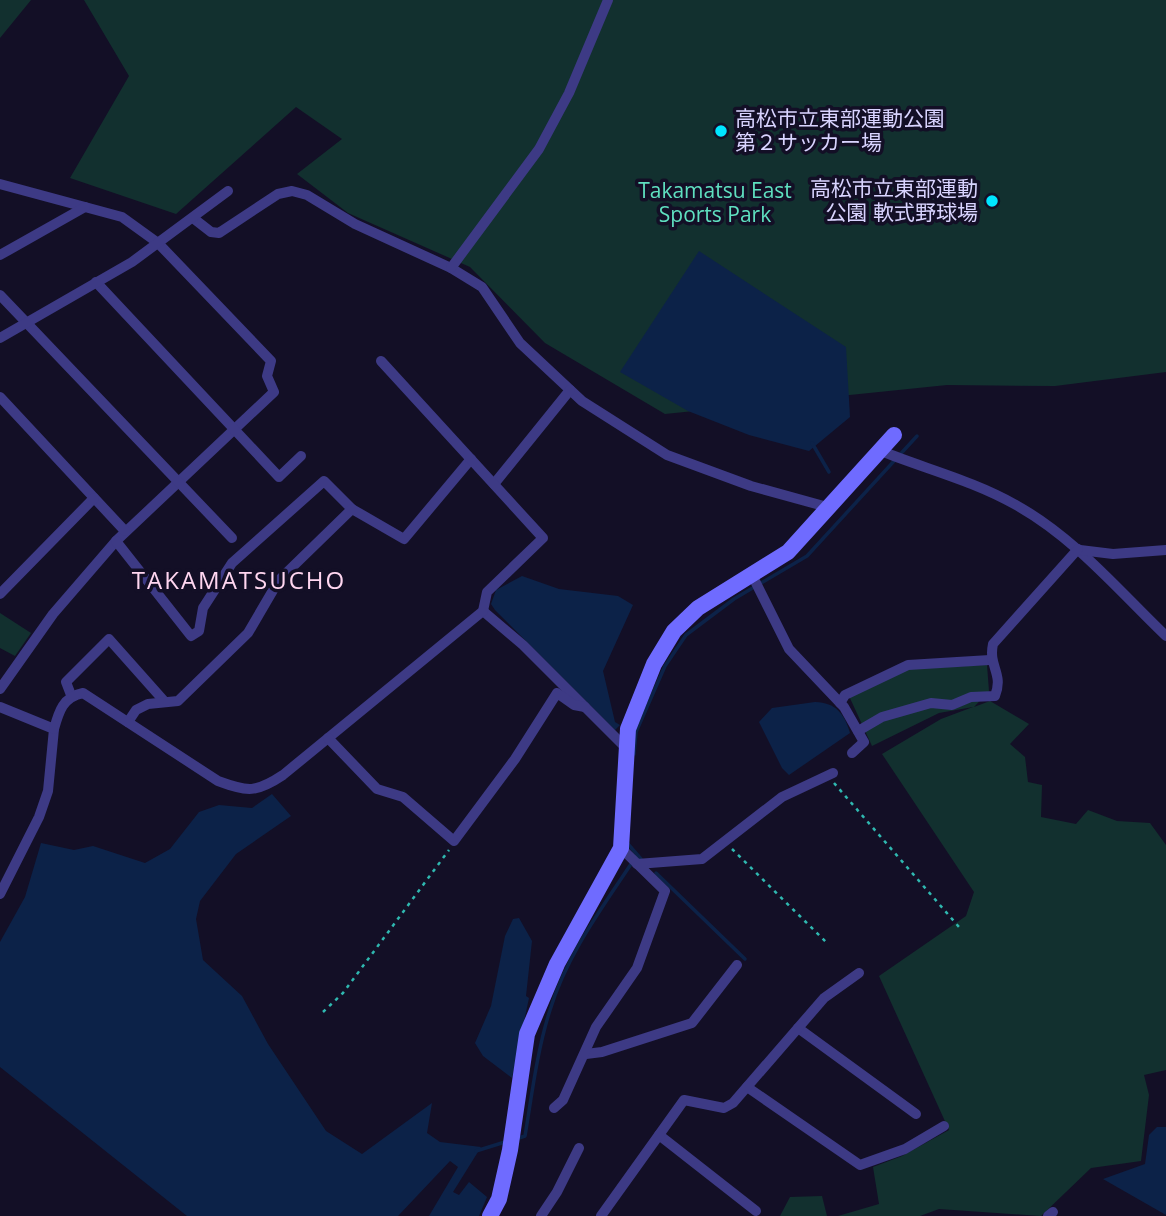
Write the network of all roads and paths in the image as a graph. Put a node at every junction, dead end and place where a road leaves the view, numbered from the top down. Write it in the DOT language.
graph roads {
  1 [pos="608,0"];
  2 [pos="0,184"];
  3 [pos="228,191"];
  4 [pos="85,207"];
  5 [pos="193,218"];
  6 [pos="158,243"];
  7 [pos="0,255"];
  8 [pos="451,268"];
  9 [pos="96,282"];
  10 [pos="0,295"];
  11 [pos="28,322"];
  12 [pos="0,338"];
  13 [pos="382,361"];
  14 [pos="570,390"];
  15 [pos="0,397"];
  16 [pos="233,430"];
  17 [pos="894,435"];
  18 [pos="881,451"];
  19 [pos="301,456"];
  20 [pos="471,459"];
  21 [pos="178,482"];
  22 [pos="494,484"];
  23 [pos="94,498"];
  24 [pos="831,508"];
  25 [pos="352,509"];
  26 [pos="125,531"];
  27 [pos="232,538"];
  28 [pos="116,541"];
  29 [pos="1079,549"];
  30 [pos="1166,550"];
  31 [pos="753,576"];
  32 [pos="0,594"];
  33 [pos="482,611"];
  34 [pos="1166,636"];
  35 [pos="989,660"];
  36 [pos="0,688"];
  37 [pos="71,695"];
  38 [pos="165,702"];
  39 [pos="840,703"];
  40 [pos="0,707"];
  41 [pos="585,707"];
  42 [pos="128,722"];
  43 [pos="54,729"];
  44 [pos="858,730"];
  45 [pos="328,738"];
  46 [pos="626,748"];
  47 [pos="852,752"];
  48 [pos="830,774"];
  49 [pos="454,841"];
  50 [pos="724,842"];
  51 [pos="621,848"];
  52 [pos="638,864"];
  53 [pos="0,894"];
  54 [pos="959,927"];
  55 [pos="826,942"];
  56 [pos="737,965"];
  57 [pos="859,973"];
  58 [pos="323,1012"];
  59 [pos="798,1028"];
  60 [pos="586,1054"];
  61 [pos="747,1087"];
  62 [pos="554,1108"];
  63 [pos="916,1114"];
  64 [pos="944,1126"];
  65 [pos="659,1135"];
  66 [pos="579,1148"];
  67 [pos="756,1211"];
  68 [pos="605,1215"];
  69 [pos="490,1216"];
  70 [pos="541,1216"];
  1 -- 8 [label="street"];
  2 -- 4 [label="street"];
  3 -- 5 [label="street"];
  4 -- 6 [label="street"];
  4 -- 7 [label="street"];
  5 -- 6 [label="street"];
  5 -- 8 [label="street"];
  6 -- 9 [label="street"];
  6 -- 16 [label="street"];
  8 -- 14 [label="street"];
  9 -- 11 [label="street"];
  9 -- 16 [label="street"];
  10 -- 11 [label="street"];
  11 -- 12 [label="street"];
  11 -- 21 [label="street"];
  13 -- 20 [label="street"];
  14 -- 22 [label="street"];
  14 -- 24 [label="street"];
  15 -- 23 [label="street"];
  16 -- 19 [label="street"];
  16 -- 21 [label="street"];
  17 -- 18 [label="street"];
  18 -- 24 [label="street"];
  18 -- 29 [label="street"];
  20 -- 22 [label="street"];
  20 -- 25 [label="street"];
  21 -- 26 [label="street"];
  21 -- 27 [label="street"];
  22 -- 33 [label="street"];
  23 -- 26 [label="street"];
  23 -- 32 [label="street"];
  24 -- 31 [label="street"];
  25 -- 28 [label="street"];
  25 -- 38 [label="street"];
  26 -- 28 [label="street"];
  28 -- 36 [label="street"];
  29 -- 30 [label="street"];
  29 -- 34 [label="street"];
  29 -- 35 [label="street"];
  31 -- 39 [label="street"];
  31 -- 46 [label="street"];
  33 -- 41 [label="street"];
  33 -- 45 [label="street"];
  35 -- 39 [label="street"];
  35 -- 44 [label="street"];
  37 -- 38 [label="street"];
  37 -- 42 [label="street"];
  37 -- 43 [label="street"];
  38 -- 42 [label="street"];
  39 -- 44 [label="street"];
  40 -- 43 [label="street"];
  41 -- 46 [label="street"];
  41 -- 49 [label="street"];
  42 -- 45 [label="street"];
  43 -- 53 [label="street"];
  44 -- 47 [label="street"];
  45 -- 49 [label="street"];
  46 -- 51 [label="street"];
  48 -- 50 [label="street"];
  48 -- 54 [label="path"];
  49 -- 58 [label="path"];
  50 -- 52 [label="street"];
  50 -- 55 [label="path"];
  51 -- 52 [label="street"];
  51 -- 69 [label="street"];
  52 -- 60 [label="street"];
  56 -- 60 [label="street"];
  57 -- 59 [label="street"];
  59 -- 61 [label="street"];
  59 -- 63 [label="street"];
  60 -- 62 [label="street"];
  61 -- 64 [label="street"];
  61 -- 65 [label="street"];
  65 -- 67 [label="street"];
  65 -- 68 [label="street"];
  66 -- 70 [label="street"];
}
